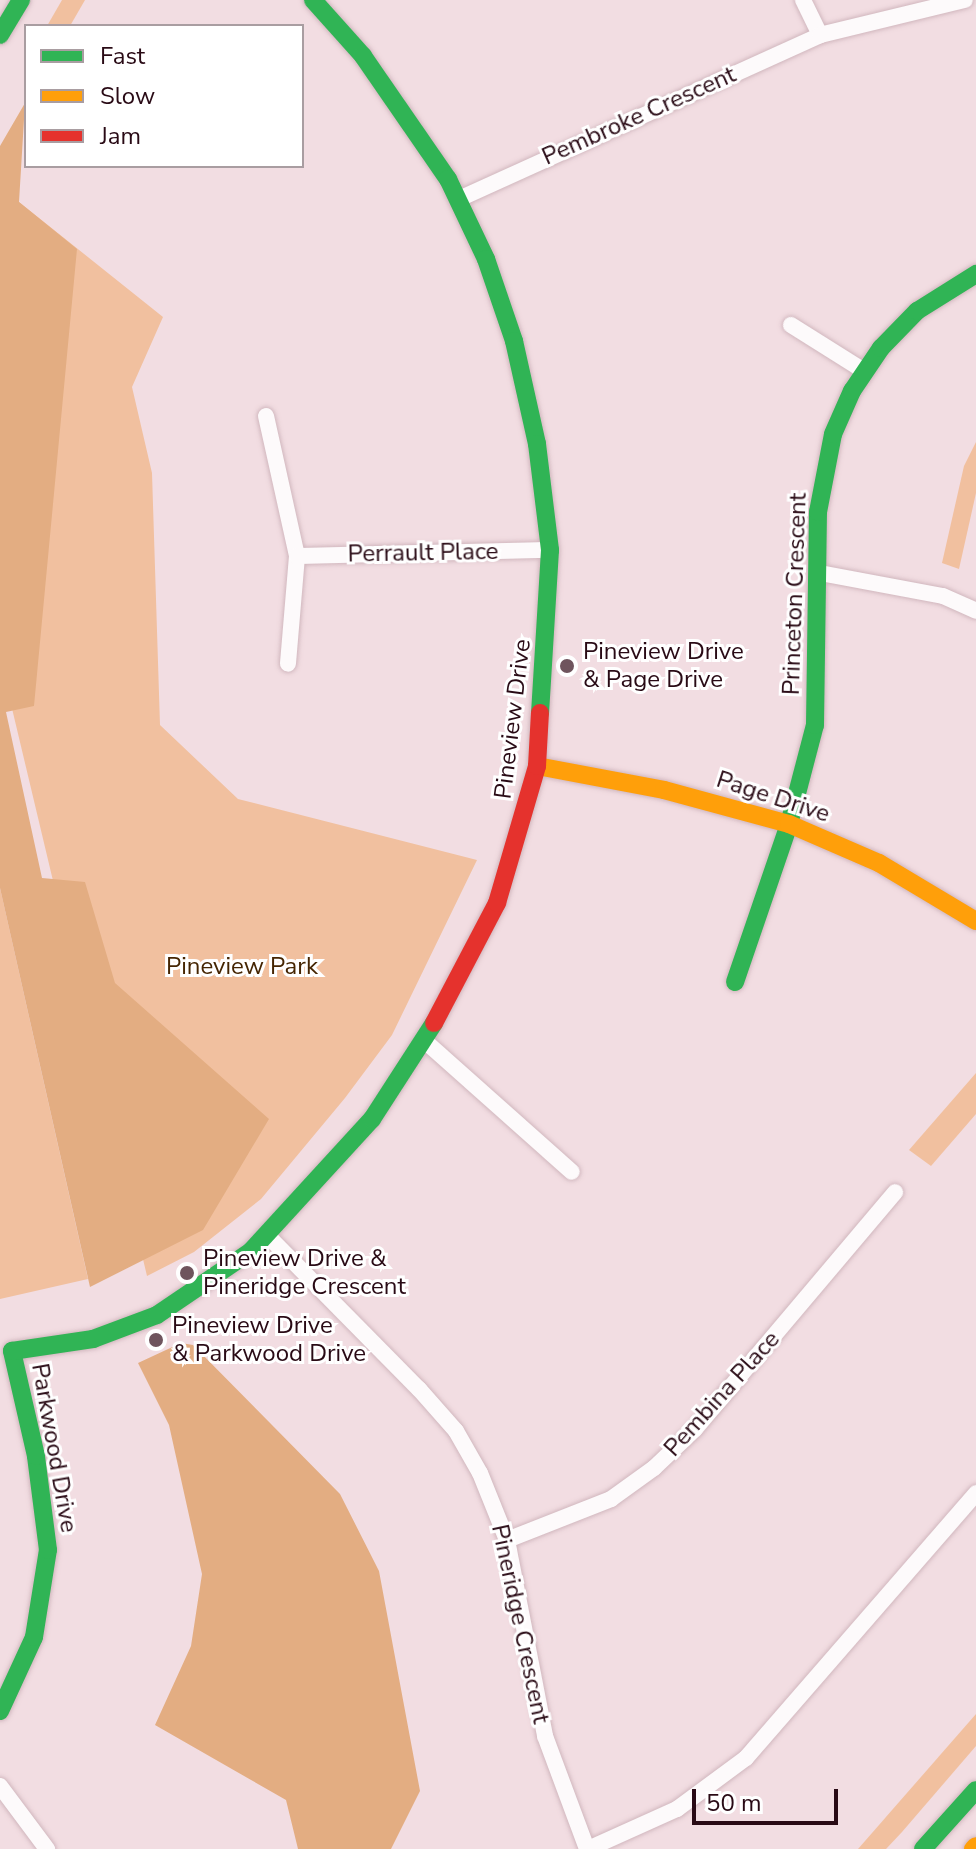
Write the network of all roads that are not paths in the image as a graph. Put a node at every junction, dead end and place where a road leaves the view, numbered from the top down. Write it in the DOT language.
graph roads {
  1 [pos="21,0"];
  2 [pos="803,0"];
  3 [pos="965,0"];
  4 [pos="325,3"];
  5 [pos="0,35"];
  6 [pos="820,35"];
  7 [pos="459,199"];
  8 [pos="976,274"];
  9 [pos="791,325"];
  10 [pos="864,371"];
  11 [pos="266,416"];
  12 [pos="550,550"];
  13 [pos="297,556"];
  14 [pos="820,573"];
  15 [pos="976,611"];
  16 [pos="288,664"];
  17 [pos="537,766"];
  18 [pos="789,824"];
  19 [pos="976,921"];
  20 [pos="735,982"];
  21 [pos="426,1042"];
  22 [pos="572,1172"];
  23 [pos="895,1192"];
  24 [pos="268,1236"];
  25 [pos="6,1352"];
  26 [pos="976,1493"];
  27 [pos="507,1540"];
  28 [pos="6,1688"];
  29 [pos="0,1711"];
  30 [pos="0,1786"];
  31 [pos="976,1790"];
  32 [pos="47,1849"];
  33 [pos="587,1849"];
  34 [pos="923,1849"];
  1 -- 5 [label="street"];
  2 -- 6 [label="street"];
  3 -- 6 [label="street, Pembroke Crescent"];
  4 -- 7 [label="street, Pineview Drive"];
  6 -- 7 [label="street, Pembroke Crescent"];
  7 -- 12 [label="street, Pineview Drive"];
  8 -- 10 [label="street, Princeton Crescent"];
  9 -- 10 [label="street"];
  10 -- 14 [label="street, Princeton Crescent"];
  11 -- 13 [label="street"];
  12 -- 13 [label="street, Perrault Place"];
  12 -- 17 [label="street, Pineview Drive"];
  13 -- 16 [label="street"];
  14 -- 15 [label="street"];
  14 -- 18 [label="street, Princeton Crescent"];
  17 -- 18 [label="street, Page Drive"];
  17 -- 21 [label="street, Pineview Drive"];
  18 -- 19 [label="street, Page Drive"];
  18 -- 20 [label="street, Princeton Crescent"];
  21 -- 22 [label="street"];
  21 -- 24 [label="street, Pineview Drive"];
  23 -- 27 [label="street, Pembina Place"];
  24 -- 25 [label="street, Pineview Drive"];
  24 -- 27 [label="street, Pineridge Crescent"];
  25 -- 28 [label="street, Parkwood Drive"];
  26 -- 33 [label="street, Pineridge Crescent"];
  27 -- 33 [label="street, Pineridge Crescent"];
  28 -- 29 [label="street, Parkwood Drive"];
  30 -- 32 [label="street"];
  31 -- 34 [label="street"];
}
